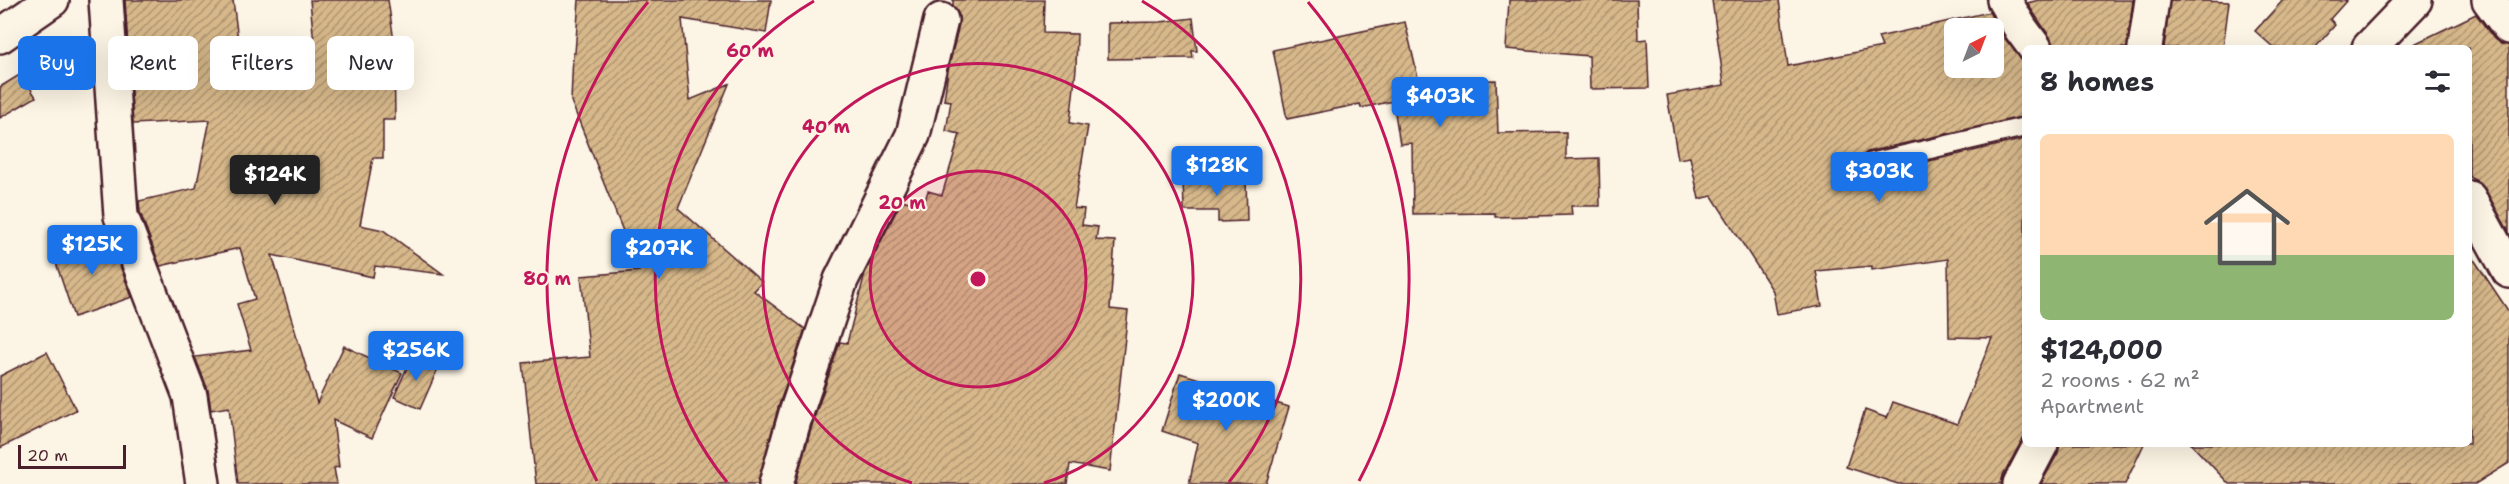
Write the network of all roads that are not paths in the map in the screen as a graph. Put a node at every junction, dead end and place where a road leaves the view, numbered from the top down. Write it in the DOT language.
graph roads {
  1 [pos="52,0"];
  2 [pos="106,0"];
  3 [pos="2004,0"];
  4 [pos="2152,0"];
  5 [pos="2415,0"];
  6 [pos="2489,0"];
  7 [pos="940,10"];
  8 [pos="2509,27"];
  9 [pos="0,36"];
  10 [pos="2033,45"];
  11 [pos="2145,45"];
  12 [pos="2377,45"];
  13 [pos="2022,128"];
  14 [pos="1870,163"];
  15 [pos="2472,203"];
  16 [pos="2509,271"];
  17 [pos="2040,447"];
  18 [pos="203,484"];
  19 [pos="776,484"];
  20 [pos="2019,484"];
  1 -- 9 [label="street"];
  2 -- 18 [label="street"];
  3 -- 10 [label="street"];
  4 -- 11 [label="street"];
  5 -- 12 [label="street"];
  6 -- 8 [label="street"];
  7 -- 19 [label="street"];
  13 -- 14 [label="lane"];
  15 -- 16 [label="street"];
  17 -- 20 [label="street"];
}
